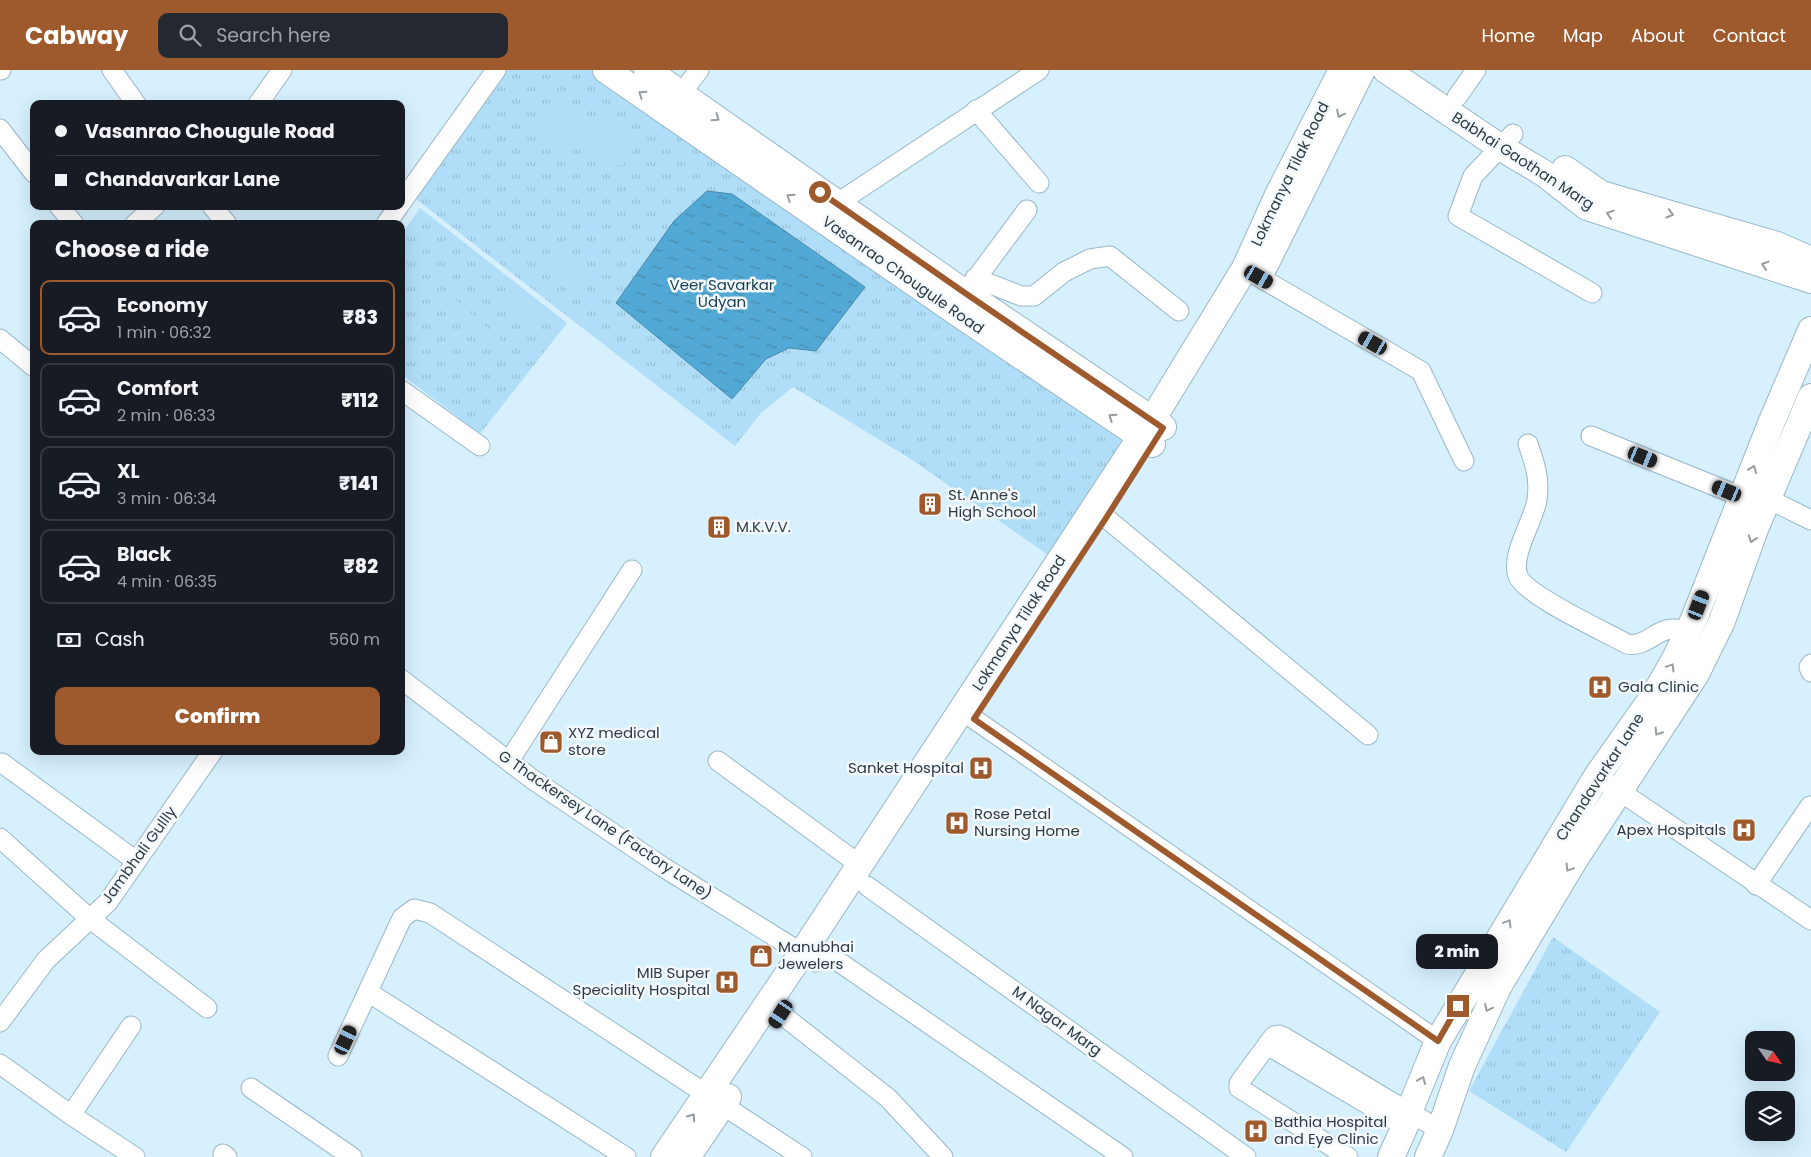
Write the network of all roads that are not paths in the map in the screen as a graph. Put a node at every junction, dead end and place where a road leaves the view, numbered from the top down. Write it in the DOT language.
graph roads {
  1 [pos="112,70"];
  2 [pos="282,70"];
  3 [pos="496,70"];
  4 [pos="606,70"];
  5 [pos="648,70"];
  6 [pos="698,70"];
  7 [pos="1039,70"];
  8 [pos="1342,70"];
  9 [pos="1362,70"];
  10 [pos="1386,70"];
  11 [pos="1417,70"];
  12 [pos="1476,70"];
  13 [pos="1457,97"];
  14 [pos="133,100"];
  15 [pos="261,100"];
  16 [pos="675,103"];
  17 [pos="976,110"];
  18 [pos="0,129"];
  19 [pos="1507,141"];
  20 [pos="30,168"];
  21 [pos="1039,184"];
  22 [pos="405,196"];
  23 [pos="63,210"];
  24 [pos="151,210"];
  25 [pos="215,210"];
  26 [pos="827,210"];
  27 [pos="1027,210"];
  28 [pos="71,220"];
  29 [pos="139,220"];
  30 [pos="224,220"];
  31 [pos="1811,260"];
  32 [pos="1252,272"];
  33 [pos="1811,280"];
  34 [pos="970,286"];
  35 [pos="1592,293"];
  36 [pos="1179,311"];
  37 [pos="1811,330"];
  38 [pos="0,339"];
  39 [pos="30,364"];
  40 [pos="405,393"];
  41 [pos="1811,398"];
  42 [pos="1152,432"];
  43 [pos="1591,436"];
  44 [pos="1528,444"];
  45 [pos="480,446"];
  46 [pos="1464,461"];
  47 [pos="1742,497"];
  48 [pos="1768,499"];
  49 [pos="1106,518"];
  50 [pos="1811,520"];
  51 [pos="632,570"];
  52 [pos="1688,632"];
  53 [pos="1811,664"];
  54 [pos="1811,672"];
  55 [pos="405,681"];
  56 [pos="974,719"];
  57 [pos="1368,735"];
  58 [pos="210,755"];
  59 [pos="509,761"];
  60 [pos="718,761"];
  61 [pos="2,763"];
  62 [pos="1597,776"];
  63 [pos="1619,792"];
  64 [pos="1810,806"];
  65 [pos="0,838"];
  66 [pos="136,861"];
  67 [pos="863,875"];
  68 [pos="1756,885"];
  69 [pos="89,918"];
  70 [pos="1811,920"];
  71 [pos="814,955"];
  72 [pos="368,992"];
  73 [pos="207,1008"];
  74 [pos="781,1014"];
  75 [pos="0,1022"];
  76 [pos="131,1026"];
  77 [pos="1438,1041"];
  78 [pos="338,1056"];
  79 [pos="0,1064"];
  80 [pos="251,1088"];
  81 [pos="715,1099"];
  82 [pos="72,1115"];
  83 [pos="1407,1119"];
  84 [pos="1440,1130"];
  85 [pos="135,1157"];
  86 [pos="352,1157"];
  87 [pos="626,1157"];
  88 [pos="664,1157"];
  89 [pos="687,1157"];
  90 [pos="802,1157"];
  91 [pos="943,1157"];
  92 [pos="1123,1157"];
  93 [pos="1246,1157"];
  94 [pos="1348,1157"];
  95 [pos="1391,1157"];
  96 [pos="1428,1157"];
  1 -- 14 [label="street"];
  2 -- 15 [label="street"];
  3 -- 22 [label="street"];
  16 -- 4 [label="street, Vasanrao Chougule Road, one-way"];
  5 -- 16 [label="street, Vasanrao Chougule Road"];
  6 -- 16 [label="street"];
  7 -- 17 [label="street"];
  8 -- 32 [label="street, Lokmanya Tilak Road"];
  9 -- 32 [label="street, Lokmanya Tilak Road, one-way"];
  10 -- 19 [label="street, Babhai Gaothan Marg"];
  11 -- 13 [label="street, Babhai Gaothan Marg"];
  12 -- 13 [label="street"];
  13 -- 19 [label="street, Babhai Gaothan Marg"];
  16 -- 26 [label="street, Vasanrao Chougule Road"];
  17 -- 21 [label="street"];
  17 -- 26 [label="street"];
  18 -- 20 [label="street"];
  19 -- 31 [label="street, Babhai Gaothan Marg, one-way"];
  33 -- 19 [label="street, Babhai Gaothan Marg, one-way"];
  19 -- 35 [label="street"];
  23 -- 28 [label="street"];
  24 -- 29 [label="street"];
  25 -- 30 [label="street"];
  26 -- 34 [label="street, Vasanrao Chougule Road"];
  42 -- 26 [label="street, Vasanrao Chougule Road, one-way"];
  27 -- 34 [label="street"];
  32 -- 42 [label="street, Lokmanya Tilak Road"];
  32 -- 46 [label="street"];
  34 -- 36 [label="street"];
  34 -- 42 [label="street, Vasanrao Chougule Road"];
  47 -- 37 [label="street, Chandavarkar Lane, one-way"];
  38 -- 39 [label="street"];
  40 -- 45 [label="street"];
  41 -- 48 [label="street, Chandavarkar Lane"];
  42 -- 49 [label="street, Lokmanya Tilak Road"];
  42 -- 67 [label="street, Lokmanya Tilak Road"];
  43 -- 47 [label="street"];
  44 -- 52 [label="street"];
  47 -- 52 [label="street, Chandavarkar Lane"];
  48 -- 50 [label="street"];
  48 -- 63 [label="street, Chandavarkar Lane, one-way"];
  49 -- 56 [label="street, Lokmanya Tilak Road"];
  49 -- 57 [label="street"];
  51 -- 59 [label="street"];
  62 -- 52 [label="street, Chandavarkar Lane, one-way"];
  53 -- 54 [label="street"];
  55 -- 59 [label="street, G Thackersey Lane (Factory Lane)"];
  56 -- 67 [label="street, Lokmanya Tilak Road"];
  56 -- 77 [label="street"];
  58 -- 66 [label="street, Jambhali Gullly"];
  59 -- 71 [label="street, G Thackersey Lane (Factory Lane)"];
  60 -- 67 [label="street, M Nagar Marg"];
  61 -- 66 [label="street"];
  62 -- 63 [label="street"];
  77 -- 62 [label="street, Chandavarkar Lane, one-way"];
  63 -- 68 [label="street"];
  63 -- 84 [label="street, Chandavarkar Lane, one-way"];
  64 -- 68 [label="street"];
  65 -- 69 [label="street"];
  66 -- 69 [label="street, Jambhali Gullly"];
  67 -- 71 [label="street, Lokmanya Tilak Road"];
  67 -- 93 [label="street, M Nagar Marg"];
  68 -- 70 [label="street"];
  69 -- 73 [label="street"];
  69 -- 75 [label="street, Jambhali Gullly"];
  71 -- 74 [label="street, Lokmanya Tilak Road"];
  71 -- 81 [label="street, Lokmanya Tilak Road"];
  71 -- 92 [label="street, G Thackersey Lane (Factory Lane)"];
  72 -- 78 [label="street"];
  72 -- 81 [label="street"];
  72 -- 87 [label="street"];
  74 -- 81 [label="street, Lokmanya Tilak Road"];
  74 -- 91 [label="street"];
  76 -- 82 [label="street"];
  83 -- 77 [label="street, Chandavarkar Lane, one-way"];
  79 -- 82 [label="street"];
  80 -- 86 [label="street"];
  88 -- 81 [label="street, Lokmanya Tilak Road, one-way"];
  81 -- 89 [label="street, Lokmanya Tilak Road"];
  81 -- 90 [label="street"];
  82 -- 85 [label="street"];
  83 -- 84 [label="street"];
  83 -- 94 [label="street"];
  83 -- 95 [label="street, Chandavarkar Lane"];
  84 -- 96 [label="street, Chandavarkar Lane"];
}
